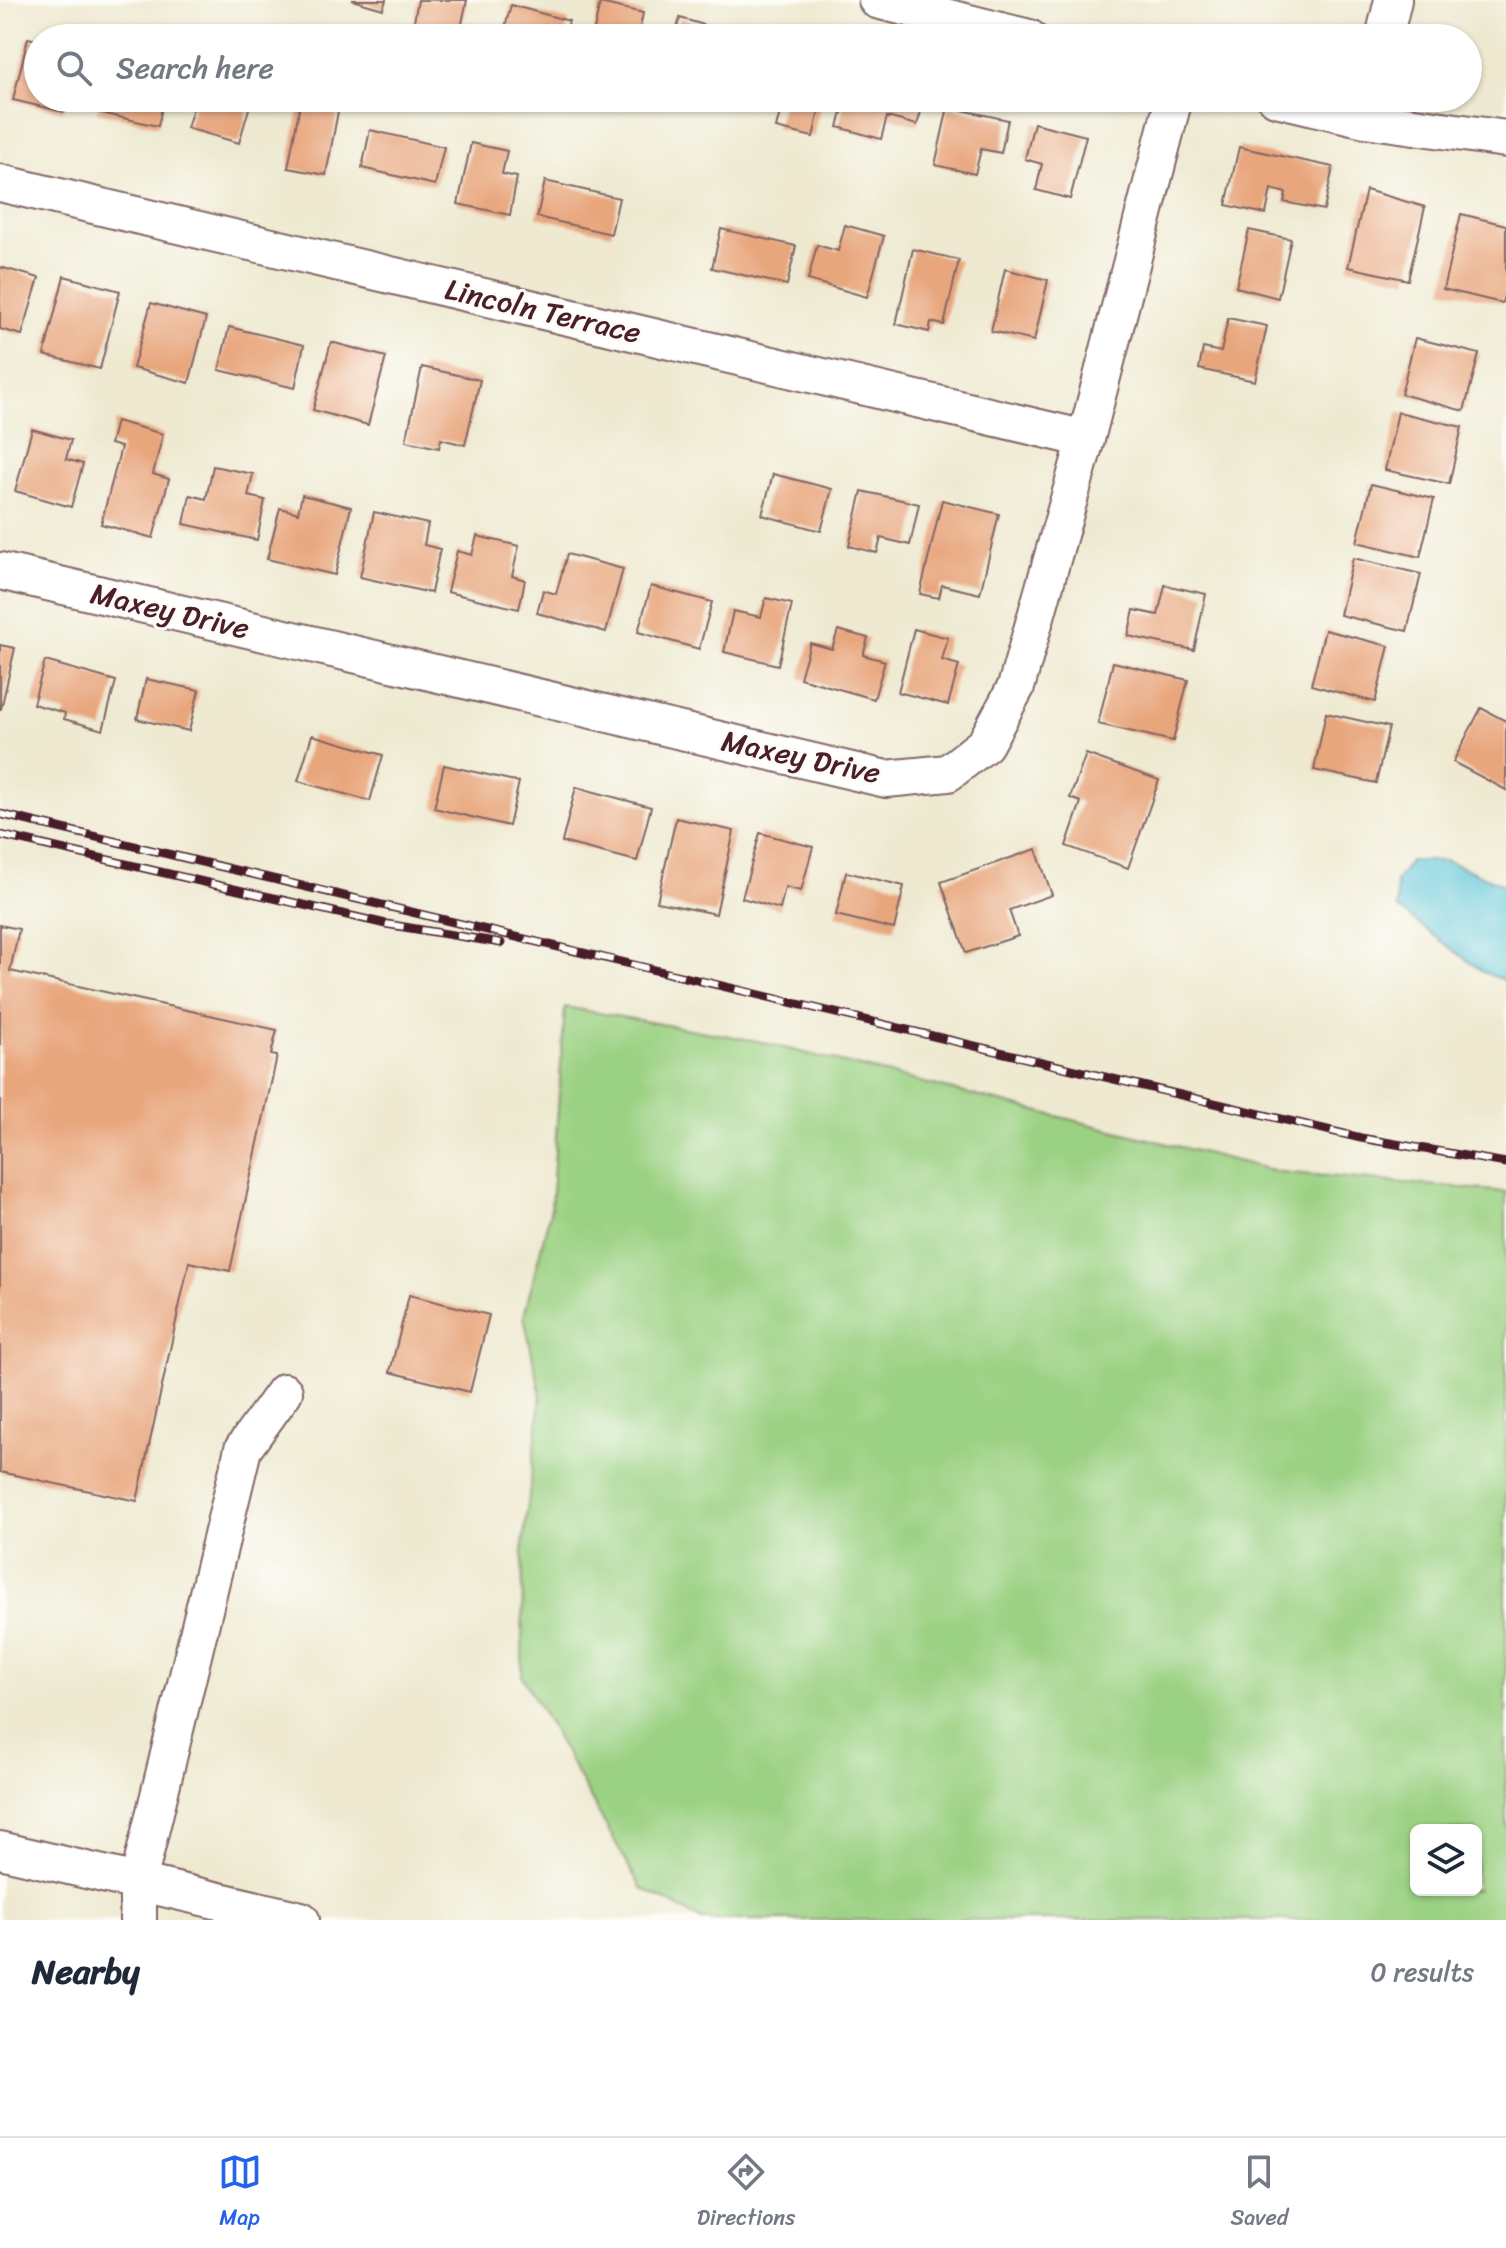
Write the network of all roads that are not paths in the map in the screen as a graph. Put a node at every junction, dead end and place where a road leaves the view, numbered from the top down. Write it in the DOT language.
graph roads {
  1 [pos="877,0"];
  2 [pos="1393,0"];
  3 [pos="973,24"];
  4 [pos="1387,24"];
  5 [pos="1170,112"];
  6 [pos="1385,112"];
  7 [pos="1506,139"];
  8 [pos="0,183"];
  9 [pos="1086,439"];
  10 [pos="0,571"];
  11 [pos="284,1392"];
  12 [pos="0,1850"];
  13 [pos="138,1882"];
  14 [pos="138,1920"];
  15 [pos="301,1920"];
  1 -- 3 [label="street"];
  2 -- 4 [label="street"];
  5 -- 9 [label="street, Maxey Drive"];
  6 -- 7 [label="street"];
  8 -- 9 [label="street, Lincoln Terrace"];
  9 -- 10 [label="street, Maxey Drive"];
  11 -- 13 [label="street"];
  12 -- 13 [label="street"];
  13 -- 14 [label="street"];
  13 -- 15 [label="street"];
}
